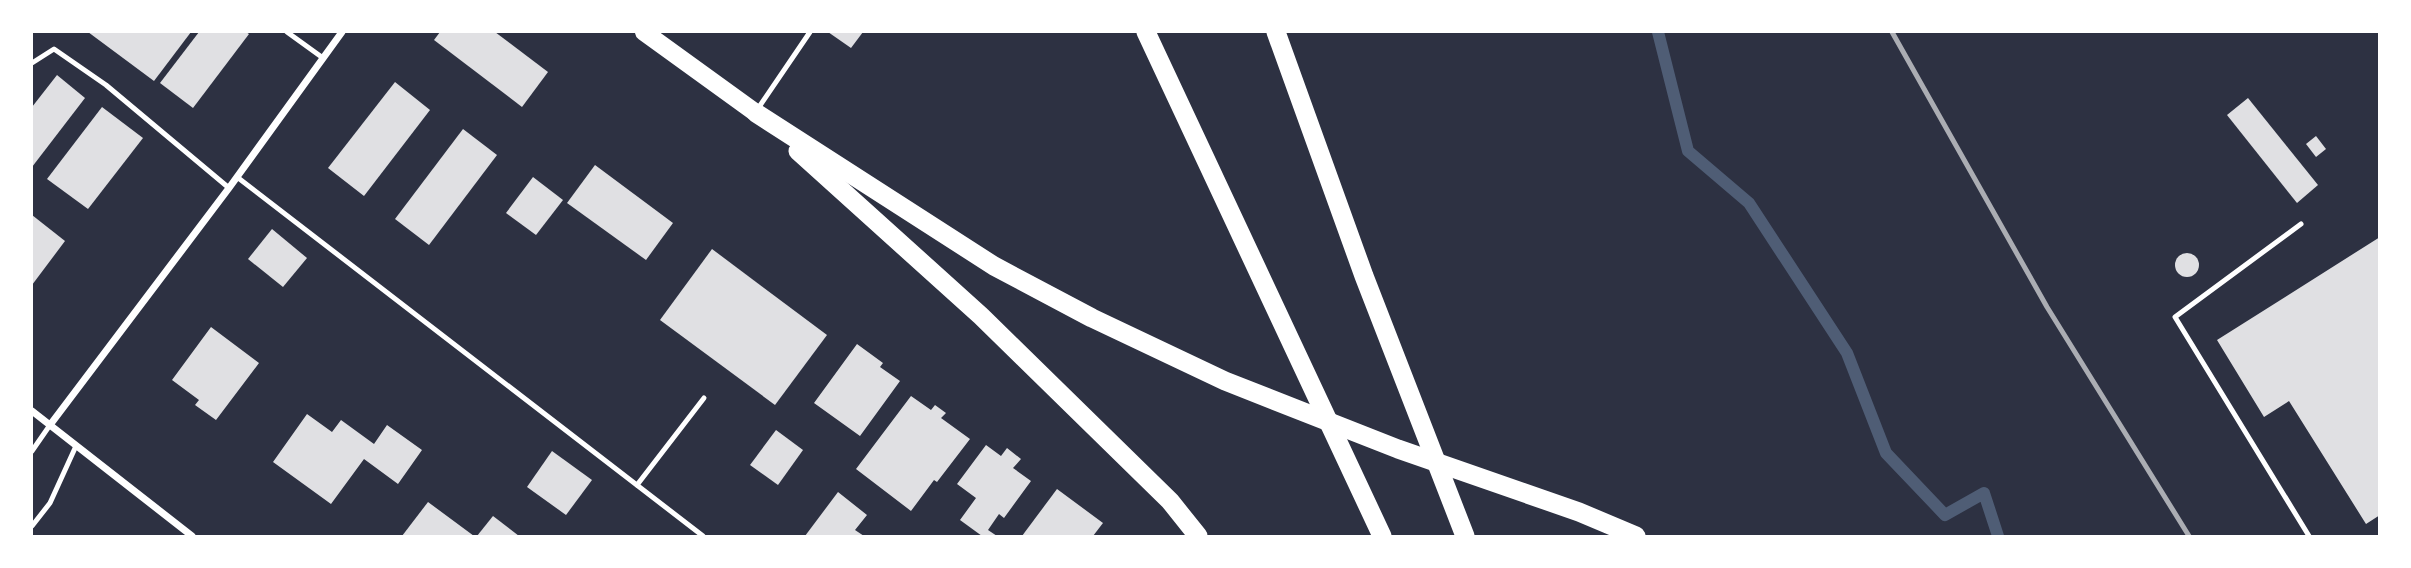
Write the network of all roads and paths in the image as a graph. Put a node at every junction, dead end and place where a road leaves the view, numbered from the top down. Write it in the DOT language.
graph roads {
  1 [pos="287,32"];
  2 [pos="342,32"];
  3 [pos="644,32"];
  4 [pos="810,32"];
  5 [pos="1146,32"];
  6 [pos="1276,32"];
  7 [pos="323,58"];
  8 [pos="32,64"];
  9 [pos="755,113"];
  10 [pos="237,177"];
  11 [pos="229,188"];
  12 [pos="2301,223"];
  13 [pos="704,398"];
  14 [pos="32,411"];
  15 [pos="50,425"];
  16 [pos="76,446"];
  17 [pos="32,451"];
  18 [pos="637,485"];
  19 [pos="32,526"];
  20 [pos="192,537"];
  21 [pos="703,537"];
  22 [pos="1198,537"];
  23 [pos="1382,537"];
  24 [pos="1465,537"];
  25 [pos="1636,537"];
  26 [pos="2309,537"];
  1 -- 7 [label="lane"];
  2 -- 7 [label="street"];
  3 -- 9 [label="main road"];
  4 -- 9 [label="lane"];
  5 -- 23 [label="highway"];
  6 -- 24 [label="highway"];
  7 -- 10 [label="street"];
  8 -- 11 [label="lane"];
  9 -- 22 [label="highway"];
  9 -- 25 [label="highway"];
  10 -- 11 [label="street"];
  10 -- 18 [label="lane"];
  11 -- 15 [label="street"];
  12 -- 26 [label="lane"];
  13 -- 18 [label="lane"];
  14 -- 15 [label="street"];
  15 -- 16 [label="street"];
  15 -- 17 [label="lane"];
  16 -- 19 [label="lane"];
  16 -- 20 [label="street"];
  18 -- 21 [label="lane"];
}
